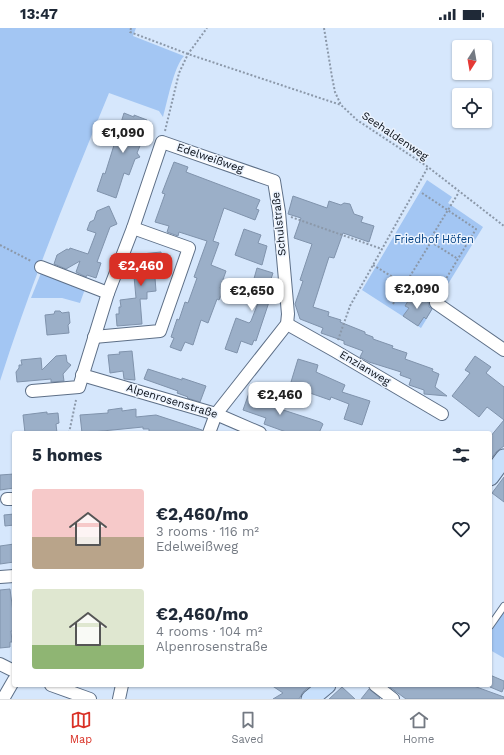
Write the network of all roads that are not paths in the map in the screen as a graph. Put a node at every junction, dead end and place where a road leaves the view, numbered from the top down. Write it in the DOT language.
graph roads {
  1 [pos="274,181"];
  2 [pos="132,228"];
  3 [pos="41,267"];
  4 [pos="108,293"];
  5 [pos="434,302"];
  6 [pos="287,324"];
  7 [pos="94,337"];
  8 [pos="504,350"];
  9 [pos="80,381"];
  10 [pos="32,391"];
  11 [pos="216,414"];
  12 [pos="442,414"];
  13 [pos="210,431"];
  14 [pos="255,431"];
  15 [pos="504,458"];
  16 [pos="492,474"];
  17 [pos="12,576"];
  18 [pos="0,578"];
  19 [pos="504,606"];
  20 [pos="492,623"];
  21 [pos="0,664"];
  22 [pos="12,670"];
  23 [pos="12,683"];
  24 [pos="57,687"];
  25 [pos="122,687"];
  26 [pos="325,687"];
  27 [pos="378,687"];
  28 [pos="3,699"];
  29 [pos="90,699"];
  30 [pos="119,699"];
  31 [pos="310,699"];
  32 [pos="393,699"];
  1 -- 2 [label="street, Edelweißweg"];
  1 -- 6 [label="street, Schulstraße"];
  2 -- 4 [label="street, Edelweißweg"];
  2 -- 7 [label="street"];
  3 -- 4 [label="street"];
  4 -- 7 [label="street, Edelweißweg"];
  5 -- 8 [label="street"];
  6 -- 11 [label="street"];
  6 -- 12 [label="street, Enzianweg"];
  7 -- 9 [label="street, Edelweißweg"];
  9 -- 10 [label="street, Alpenrosenstraße"];
  9 -- 11 [label="street, Alpenrosenstraße"];
  11 -- 13 [label="street"];
  11 -- 14 [label="street, Alpenrosenstraße"];
  15 -- 16 [label="street"];
  17 -- 18 [label="street"];
  19 -- 20 [label="lane"];
  21 -- 22 [label="street"];
  23 -- 28 [label="street"];
  24 -- 29 [label="street"];
  25 -- 30 [label="street"];
  26 -- 31 [label="street"];
  27 -- 32 [label="street"];
}
